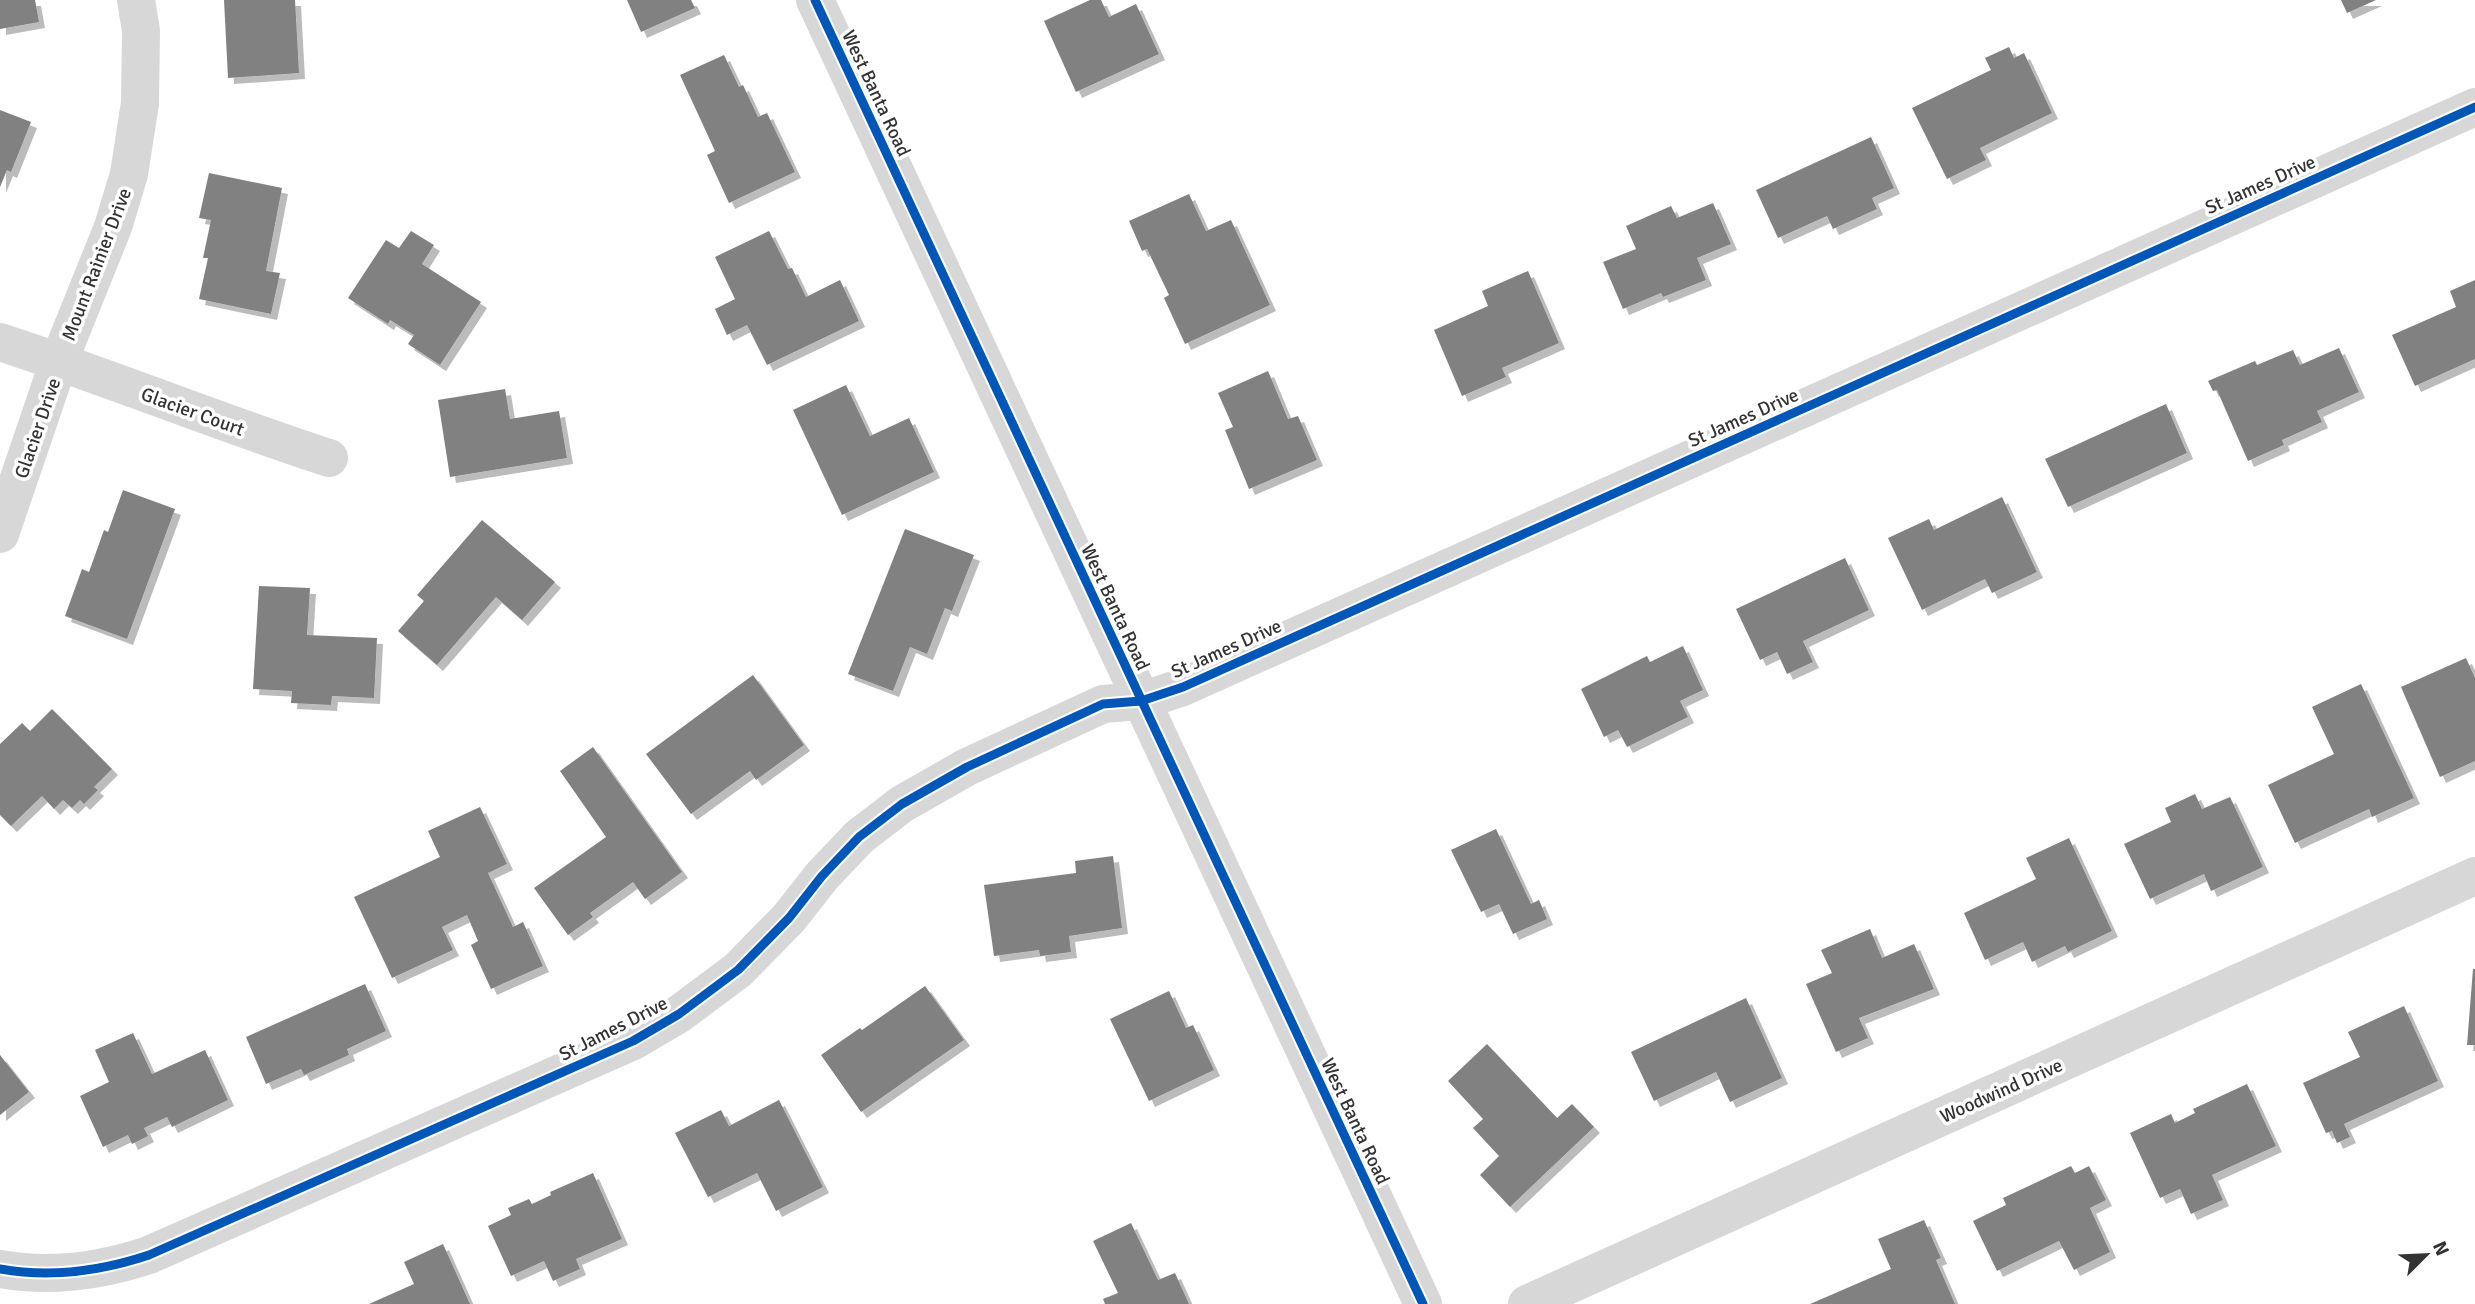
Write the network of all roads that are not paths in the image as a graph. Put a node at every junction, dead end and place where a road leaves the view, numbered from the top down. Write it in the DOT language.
graph roads {
  1 [pos="136,0"];
  2 [pos="815,0"];
  3 [pos="2475,107"];
  4 [pos="0,342"];
  5 [pos="59,361"];
  6 [pos="329,458"];
  7 [pos="0,534"];
  8 [pos="1141,701"];
  9 [pos="2475,876"];
  10 [pos="0,1269"];
  11 [pos="1423,1304"];
  12 [pos="1527,1304"];
  1 -- 5 [label="street, Mount Rainier Drive"];
  2 -- 8 [label="street, West Banta Road"];
  3 -- 8 [label="street, St James Drive"];
  4 -- 5 [label="street, Glacier Court"];
  5 -- 6 [label="street, Glacier Court"];
  5 -- 7 [label="street, Glacier Drive"];
  8 -- 10 [label="street, St James Drive"];
  8 -- 11 [label="street, West Banta Road"];
  9 -- 12 [label="street, Woodwind Drive"];
}
